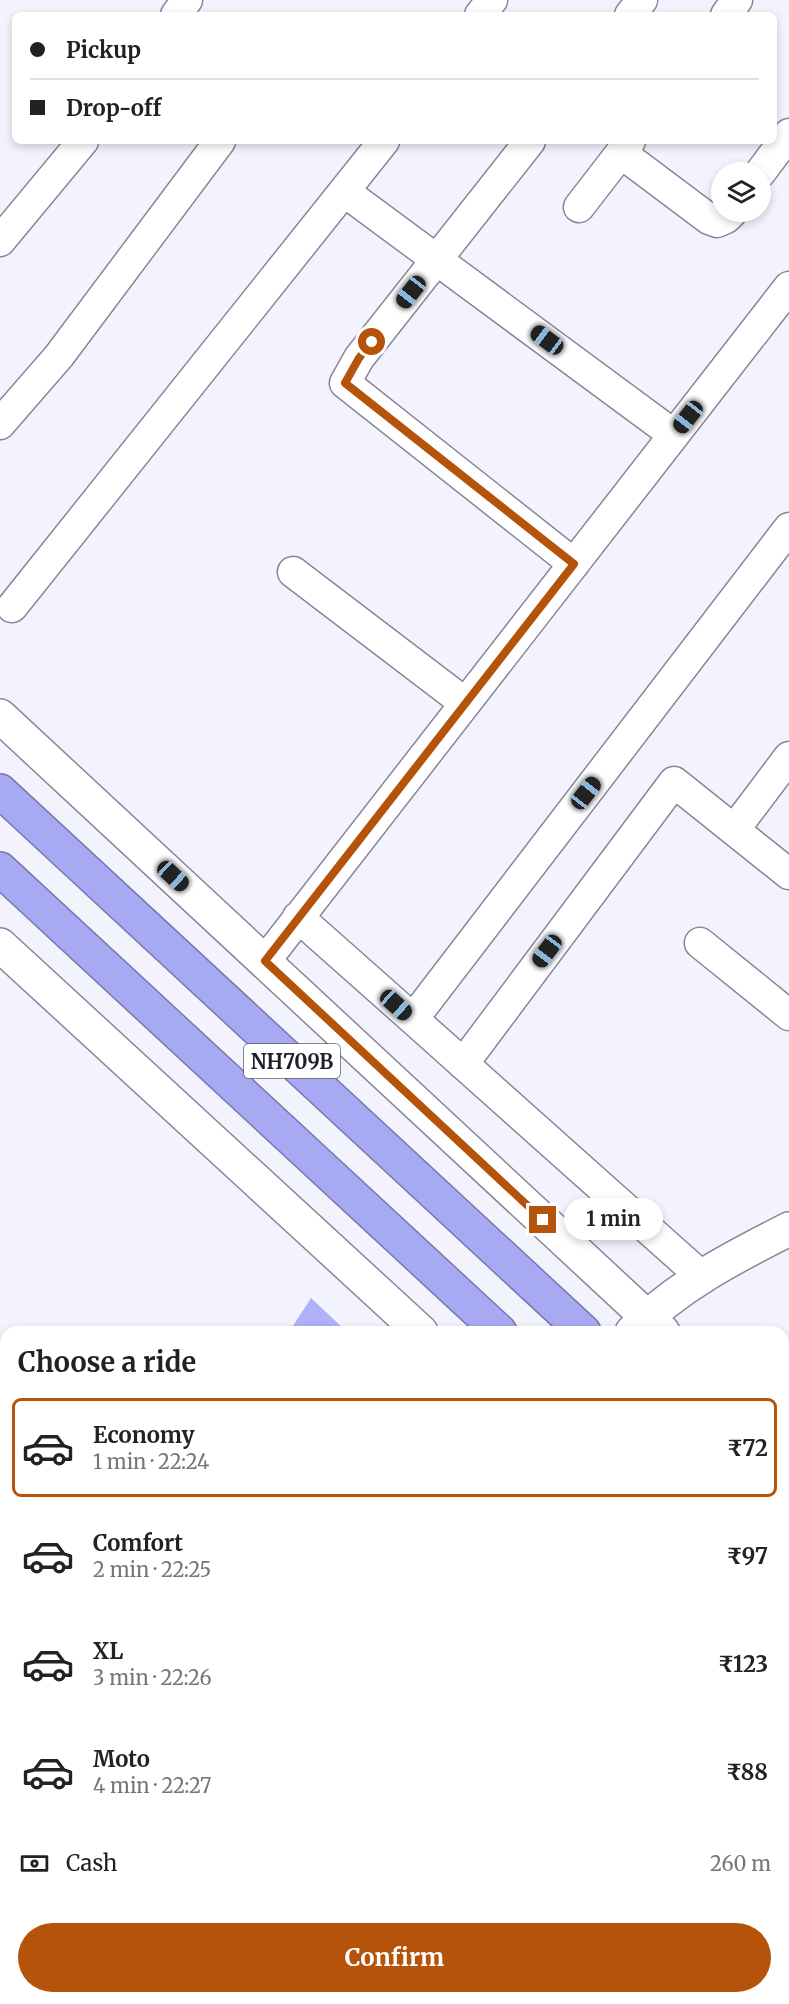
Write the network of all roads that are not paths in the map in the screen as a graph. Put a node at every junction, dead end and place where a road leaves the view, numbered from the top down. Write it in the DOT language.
graph roads {
  1 [pos="492,0"];
  2 [pos="642,0"];
  3 [pos="482,12"];
  4 [pos="632,12"];
  5 [pos="789,134"];
  6 [pos="81,144"];
  7 [pos="218,144"];
  8 [pos="382,144"];
  9 [pos="528,144"];
  10 [pos="626,147"];
  11 [pos="768,162"];
  12 [pos="345,192"];
  13 [pos="579,207"];
  14 [pos="711,220"];
  15 [pos="0,241"];
  16 [pos="438,259"];
  17 [pos="789,287"];
  18 [pos="0,424"];
  19 [pos="674,435"];
  20 [pos="789,528"];
  21 [pos="574,564"];
  22 [pos="293,572"];
  23 [pos="12,607"];
  24 [pos="465,703"];
  25 [pos="0,716"];
  26 [pos="789,757"];
  27 [pos="0,791"];
  28 [pos="734,830"];
  29 [pos="0,869"];
  30 [pos="789,874"];
  31 [pos="298,917"];
  32 [pos="700,943"];
  33 [pos="0,945"];
  34 [pos="265,961"];
  35 [pos="789,1015"];
  36 [pos="413,1019"];
  37 [pos="462,1064"];
  38 [pos="789,1229"];
  39 [pos="698,1279"];
  40 [pos="652,1320"];
  41 [pos="414,1326"];
  42 [pos="494,1326"];
  43 [pos="578,1326"];
  1 -- 3 [label="street"];
  2 -- 4 [label="street"];
  5 -- 11 [label="street"];
  6 -- 15 [label="street"];
  7 -- 18 [label="street"];
  8 -- 12 [label="street"];
  9 -- 16 [label="street"];
  10 -- 13 [label="street"];
  10 -- 14 [label="street"];
  12 -- 16 [label="street"];
  12 -- 23 [label="street"];
  16 -- 19 [label="street"];
  16 -- 21 [label="street"];
  17 -- 19 [label="street"];
  19 -- 21 [label="street"];
  20 -- 36 [label="street"];
  21 -- 24 [label="street"];
  22 -- 24 [label="street"];
  24 -- 31 [label="street"];
  25 -- 34 [label="street"];
  26 -- 28 [label="street"];
  27 -- 43 [label="highway, NH709B"];
  28 -- 30 [label="street"];
  28 -- 37 [label="street"];
  29 -- 42 [label="highway, NH709B"];
  31 -- 34 [label="street"];
  31 -- 36 [label="street"];
  32 -- 35 [label="street"];
  33 -- 41 [label="street"];
  34 -- 40 [label="street"];
  36 -- 37 [label="street"];
  37 -- 39 [label="street"];
  38 -- 39 [label="street"];
  39 -- 40 [label="street"];
}
